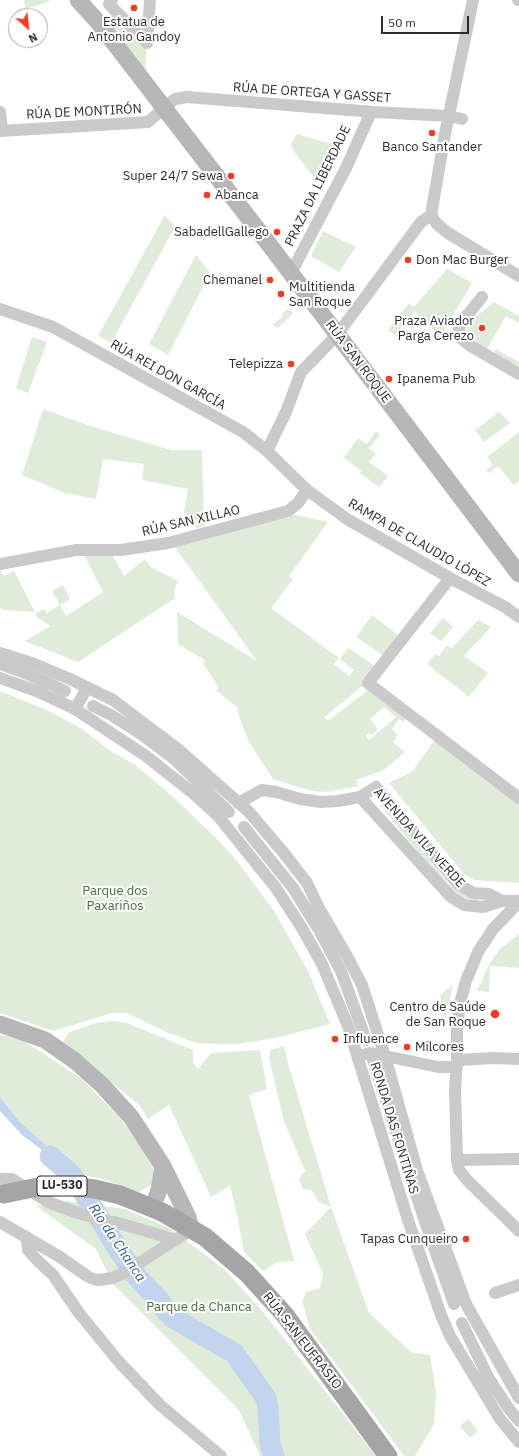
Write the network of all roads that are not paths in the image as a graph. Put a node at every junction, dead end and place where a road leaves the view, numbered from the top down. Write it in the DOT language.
graph roads {
  1 [pos="78,0"];
  2 [pos="112,0"];
  3 [pos="150,0"];
  4 [pos="473,0"];
  5 [pos="165,111"];
  6 [pos="0,112"];
  7 [pos="371,112"];
  8 [pos="449,116"];
  9 [pos="462,119"];
  10 [pos="1,131"];
  11 [pos="431,215"];
  12 [pos="291,273"];
  13 [pos="519,276"];
  14 [pos="482,297"];
  15 [pos="0,309"];
  16 [pos="337,335"];
  17 [pos="519,374"];
  18 [pos="267,452"];
  19 [pos="307,490"];
  20 [pos="2,564"];
  21 [pos="519,574"];
  22 [pos="450,578"];
  23 [pos="519,617"];
  24 [pos="0,654"];
  25 [pos="0,664"];
  26 [pos="0,678"];
  27 [pos="87,688"];
  28 [pos="65,691"];
  29 [pos="93,706"];
  30 [pos="75,709"];
  31 [pos="360,796"];
  32 [pos="519,798"];
  33 [pos="238,803"];
  34 [pos="229,812"];
  35 [pos="249,812"];
  36 [pos="244,827"];
  37 [pos="229,828"];
  38 [pos="502,901"];
  39 [pos="519,901"];
  40 [pos="0,1024"];
  41 [pos="366,1040"];
  42 [pos="358,1056"];
  43 [pos="385,1056"];
  44 [pos="519,1059"];
  45 [pos="373,1060"];
  46 [pos="457,1064"];
  47 [pos="519,1158"];
  48 [pos="457,1160"];
  49 [pos="163,1166"];
  50 [pos="1,1189"];
  51 [pos="176,1193"];
  52 [pos="157,1210"];
  53 [pos="0,1222"];
  54 [pos="519,1231"];
  55 [pos="191,1235"];
  56 [pos="27,1238"];
  57 [pos="519,1285"];
  58 [pos="495,1293"];
  59 [pos="460,1304"];
  60 [pos="442,1316"];
  61 [pos="462,1323"];
  62 [pos="519,1398"];
  63 [pos="519,1421"];
  64 [pos="519,1442"];
  65 [pos="221,1456"];
  66 [pos="388,1456"];
  1 -- 5 [label="street, RÚA SAN ROQUE"];
  2 -- 3 [label="street"];
  4 -- 8 [label="street"];
  5 -- 7 [label="street, RÚA DE ORTEGA Y GASSET"];
  5 -- 10 [label="street, RÚA DE MONTIRÓN"];
  5 -- 12 [label="street, RÚA SAN ROQUE"];
  6 -- 10 [label="street"];
  7 -- 8 [label="street, RÚA DE ORTEGA Y GASSET"];
  7 -- 12 [label="street, PRAZA DA LIBERDADE"];
  8 -- 9 [label="street, RÚA DE ORTEGA Y GASSET"];
  8 -- 11 [label="street"];
  11 -- 13 [label="street"];
  11 -- 16 [label="street"];
  12 -- 16 [label="street, RÚA SAN ROQUE"];
  14 -- 17 [label="street"];
  15 -- 18 [label="street, RÚA REI DON GARCÍA"];
  16 -- 18 [label="street"];
  16 -- 21 [label="street, RÚA SAN ROQUE"];
  18 -- 19 [label="street, RÚA REI DON GARCÍA"];
  19 -- 20 [label="street, RÚA SAN XILLAO"];
  19 -- 22 [label="street, RAMPA DE CLAUDIO LÓPEZ"];
  22 -- 23 [label="street, RAMPA DE CLAUDIO LÓPEZ"];
  22 -- 32 [label="street"];
  24 -- 27 [label="street, RONDA DAS FONTIÑAS"];
  25 -- 28 [label="street"];
  26 -- 30 [label="street, RONDA DAS FONTIÑAS"];
  27 -- 30 [label="street"];
  27 -- 33 [label="street, RONDA DAS FONTIÑAS"];
  29 -- 34 [label="street"];
  30 -- 37 [label="street, RONDA DAS FONTIÑAS"];
  31 -- 33 [label="street"];
  31 -- 38 [label="street, AVENIDA VILA VERDE"];
  31 -- 38 [label="street, AVENIDA VILA VERDE"];
  33 -- 35 [label="street, RONDA DAS FONTIÑAS"];
  35 -- 37 [label="street"];
  35 -- 43 [label="street, RONDA DAS FONTIÑAS"];
  36 -- 41 [label="street"];
  37 -- 42 [label="street, RONDA DAS FONTIÑAS"];
  38 -- 39 [label="street, AVENIDA VILA VERDE"];
  39 -- 46 [label="street"];
  40 -- 49 [label="street"];
  42 -- 43 [label="street"];
  42 -- 60 [label="street, RONDA DAS FONTIÑAS"];
  43 -- 46 [label="street"];
  43 -- 59 [label="street, RONDA DAS FONTIÑAS"];
  44 -- 46 [label="street"];
  45 -- 59 [label="street"];
  46 -- 48 [label="street"];
  47 -- 48 [label="street"];
  48 -- 54 [label="street"];
  49 -- 51 [label="street"];
  49 -- 52 [label="street"];
  50 -- 52 [label="main road, LU-530, bridge"];
  50 -- 55 [label="street"];
  51 -- 52 [label="street"];
  51 -- 55 [label="street"];
  52 -- 55 [label="main road, LU-530"];
  53 -- 56 [label="street"];
  55 -- 56 [label="street"];
  55 -- 66 [label="main road, RÚA SAN EUFRASIO"];
  56 -- 65 [label="street"];
  57 -- 58 [label="street"];
  59 -- 60 [label="street"];
  59 -- 62 [label="street, RONDA DAS FONTIÑAS"];
  60 -- 64 [label="street, RONDA DAS FONTIÑAS"];
  61 -- 63 [label="street"];
}
